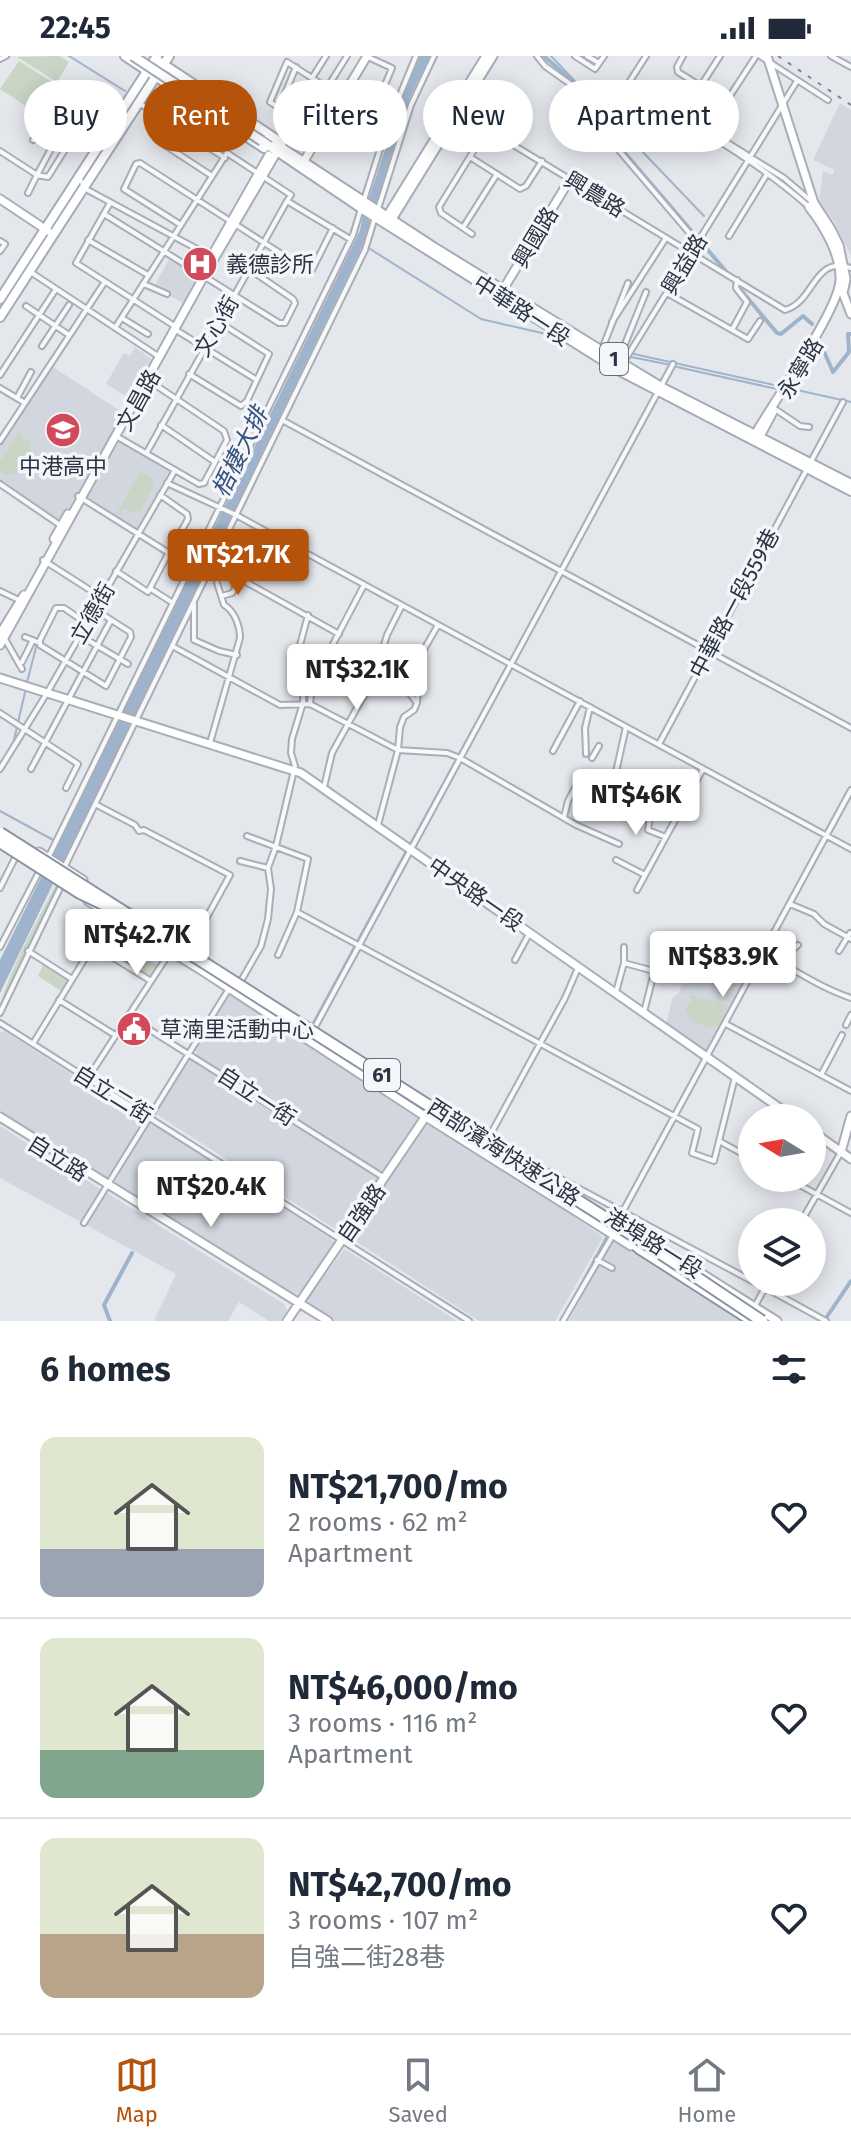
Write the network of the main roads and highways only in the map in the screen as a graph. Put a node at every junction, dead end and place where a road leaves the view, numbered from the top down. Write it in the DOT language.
graph roads {
  1 [pos="125,56"];
  2 [pos="133,56"];
  3 [pos="142,56"];
  4 [pos="159,59"];
  5 [pos="149,72"];
  6 [pos="127,106"];
  7 [pos="127,117"];
  8 [pos="264,139"];
  9 [pos="98,152"];
  10 [pos="99,152"];
  11 [pos="289,155"];
  12 [pos="364,206"];
  13 [pos="46,232"];
  14 [pos="23,267"];
  15 [pos="0,289"];
  16 [pos="501,293"];
  17 [pos="0,299"];
  18 [pos="0,308"];
  19 [pos="0,317"];
  20 [pos="621,368"];
  21 [pos="810,466"];
  22 [pos="851,484"];
  23 [pos="851,491"];
  24 [pos="0,836"];
  25 [pos="113,908"];
  26 [pos="648,1245"];
  27 [pos="759,1321"];
  28 [pos="769,1321"];
  1 -- 5 [label="main road, 1"];
  2 -- 8 [label="main road, 1, bridge"];
  3 -- 8 [label="main road, 1, bridge"];
  4 -- 5 [label="main road"];
  4 -- 5 [label="main road"];
  4 -- 11 [label="main road, 中華路一段 / 1"];
  5 -- 6 [label="main road"];
  5 -- 7 [label="main road"];
  5 -- 11 [label="main road, 中華路一段 / 1"];
  8 -- 11 [label="main road, 中華路一段 / 1"];
  9 -- 13 [label="main road"];
  10 -- 13 [label="main road"];
  11 -- 12 [label="main road, 中華路一段 / 1"];
  11 -- 12 [label="main road, 中華路一段 / 1"];
  12 -- 16 [label="main road, 中華路一段 / 1"];
  13 -- 14 [label="main road"];
  14 -- 15 [label="main road"];
  14 -- 17 [label="main road"];
  14 -- 18 [label="main road"];
  14 -- 19 [label="main road"];
  16 -- 20 [label="main road, 中華路一段 / 1"];
  16 -- 20 [label="main road, 中華路一段 / 1"];
  20 -- 21 [label="main road, 中華路一段 / 1"];
  21 -- 22 [label="main road, 中華路一段 / 1"];
  21 -- 23 [label="main road, 中華路一段 / 1"];
  24 -- 25 [label="highway, 西部濱海快速公路 / 61, bridge"];
  25 -- 26 [label="highway, 西部濱海快速公路 / 61, bridge"];
  25 -- 27 [label="highway, 西部濱海快速公路 / 61, bridge"];
  26 -- 27 [label="highway, 西部濱海快速公路 / 61, bridge"];
  26 -- 28 [label="highway, bridge"];
}
